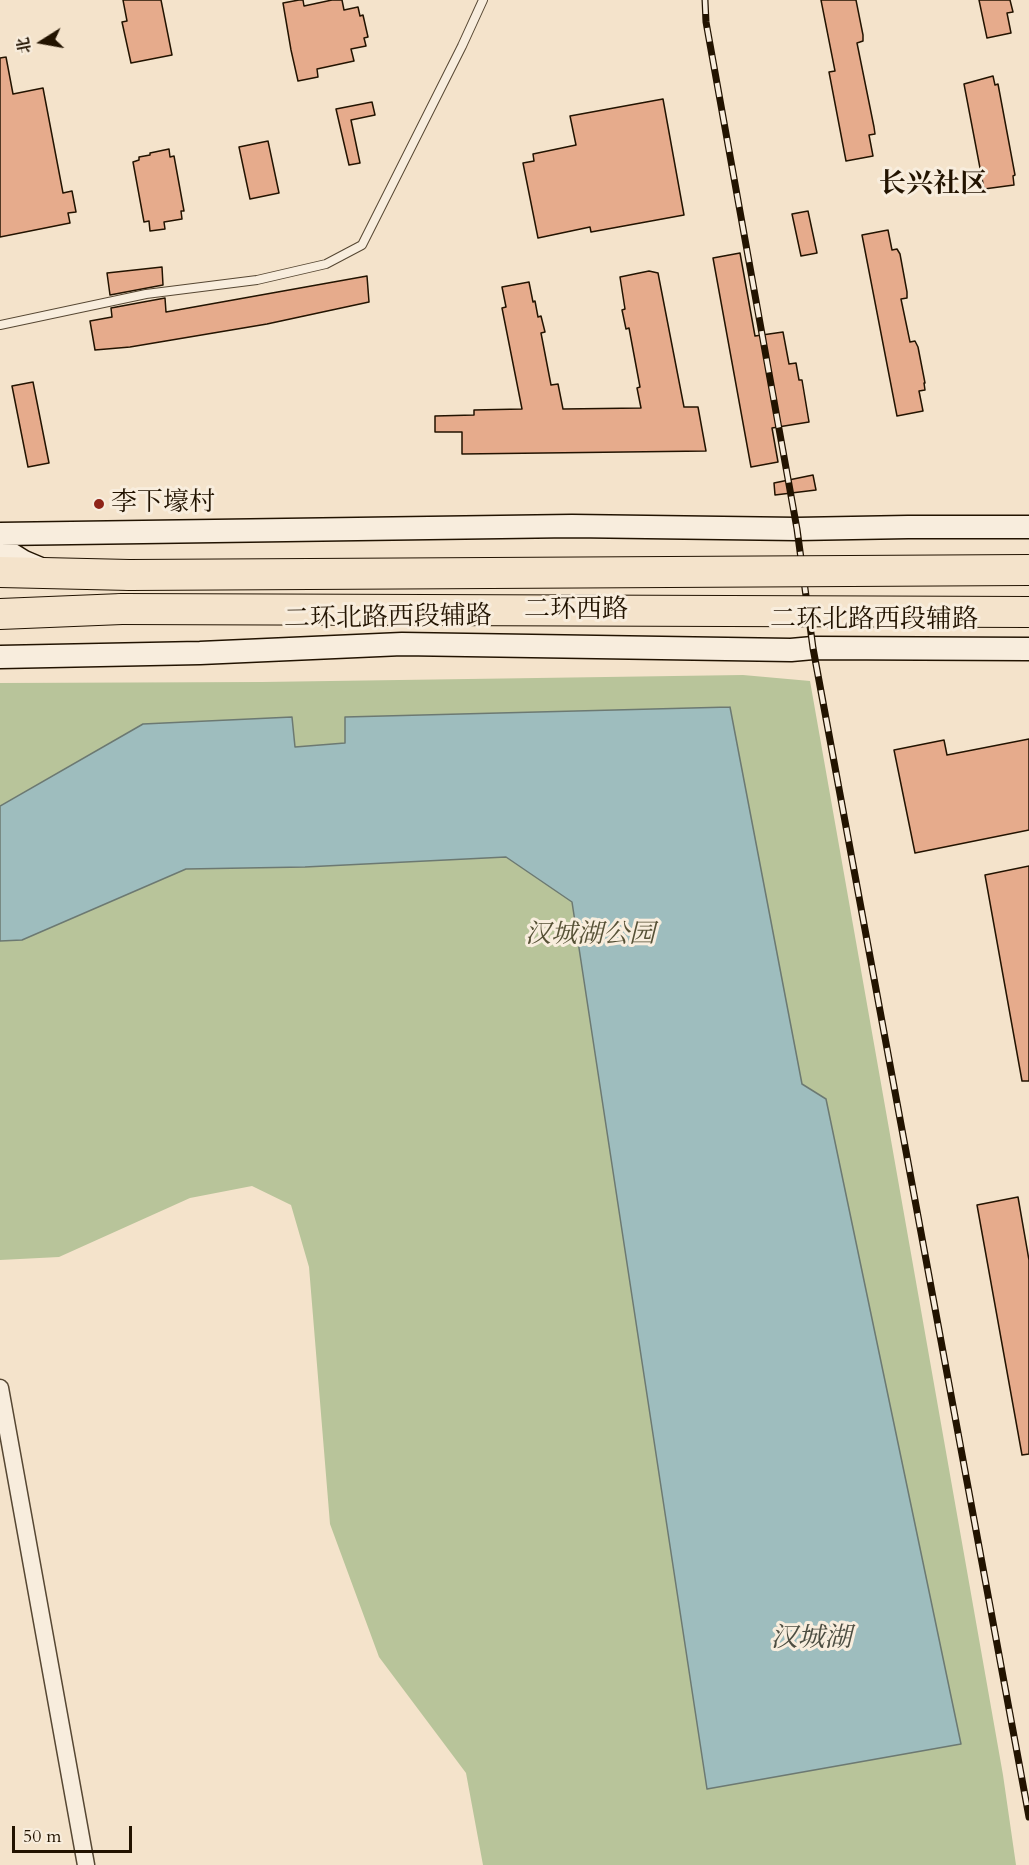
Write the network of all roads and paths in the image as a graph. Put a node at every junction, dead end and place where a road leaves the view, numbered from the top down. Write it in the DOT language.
graph roads {
  1 [pos="483,0"];
  2 [pos="0,325"];
  3 [pos="1029,527"];
  4 [pos="0,534"];
  5 [pos="0,547"];
  6 [pos="1029,570"];
  7 [pos="0,572"];
  8 [pos="52,574"];
  9 [pos="1029,612"];
  10 [pos="6,615"];
  11 [pos="1029,649"];
  12 [pos="0,657"];
  13 [pos="0,1388"];
  14 [pos="86,1865"];
  1 -- 2 [label="lane"];
  3 -- 4 [label="main road"];
  5 -- 8 [label="main road"];
  6 -- 8 [label="highway, 二环西路, bridge"];
  7 -- 8 [label="highway, 二环西路"];
  9 -- 10 [label="highway, 二环西路, bridge"];
  11 -- 12 [label="main road, 二环北路西段辅路"];
  13 -- 14 [label="street"];
}
